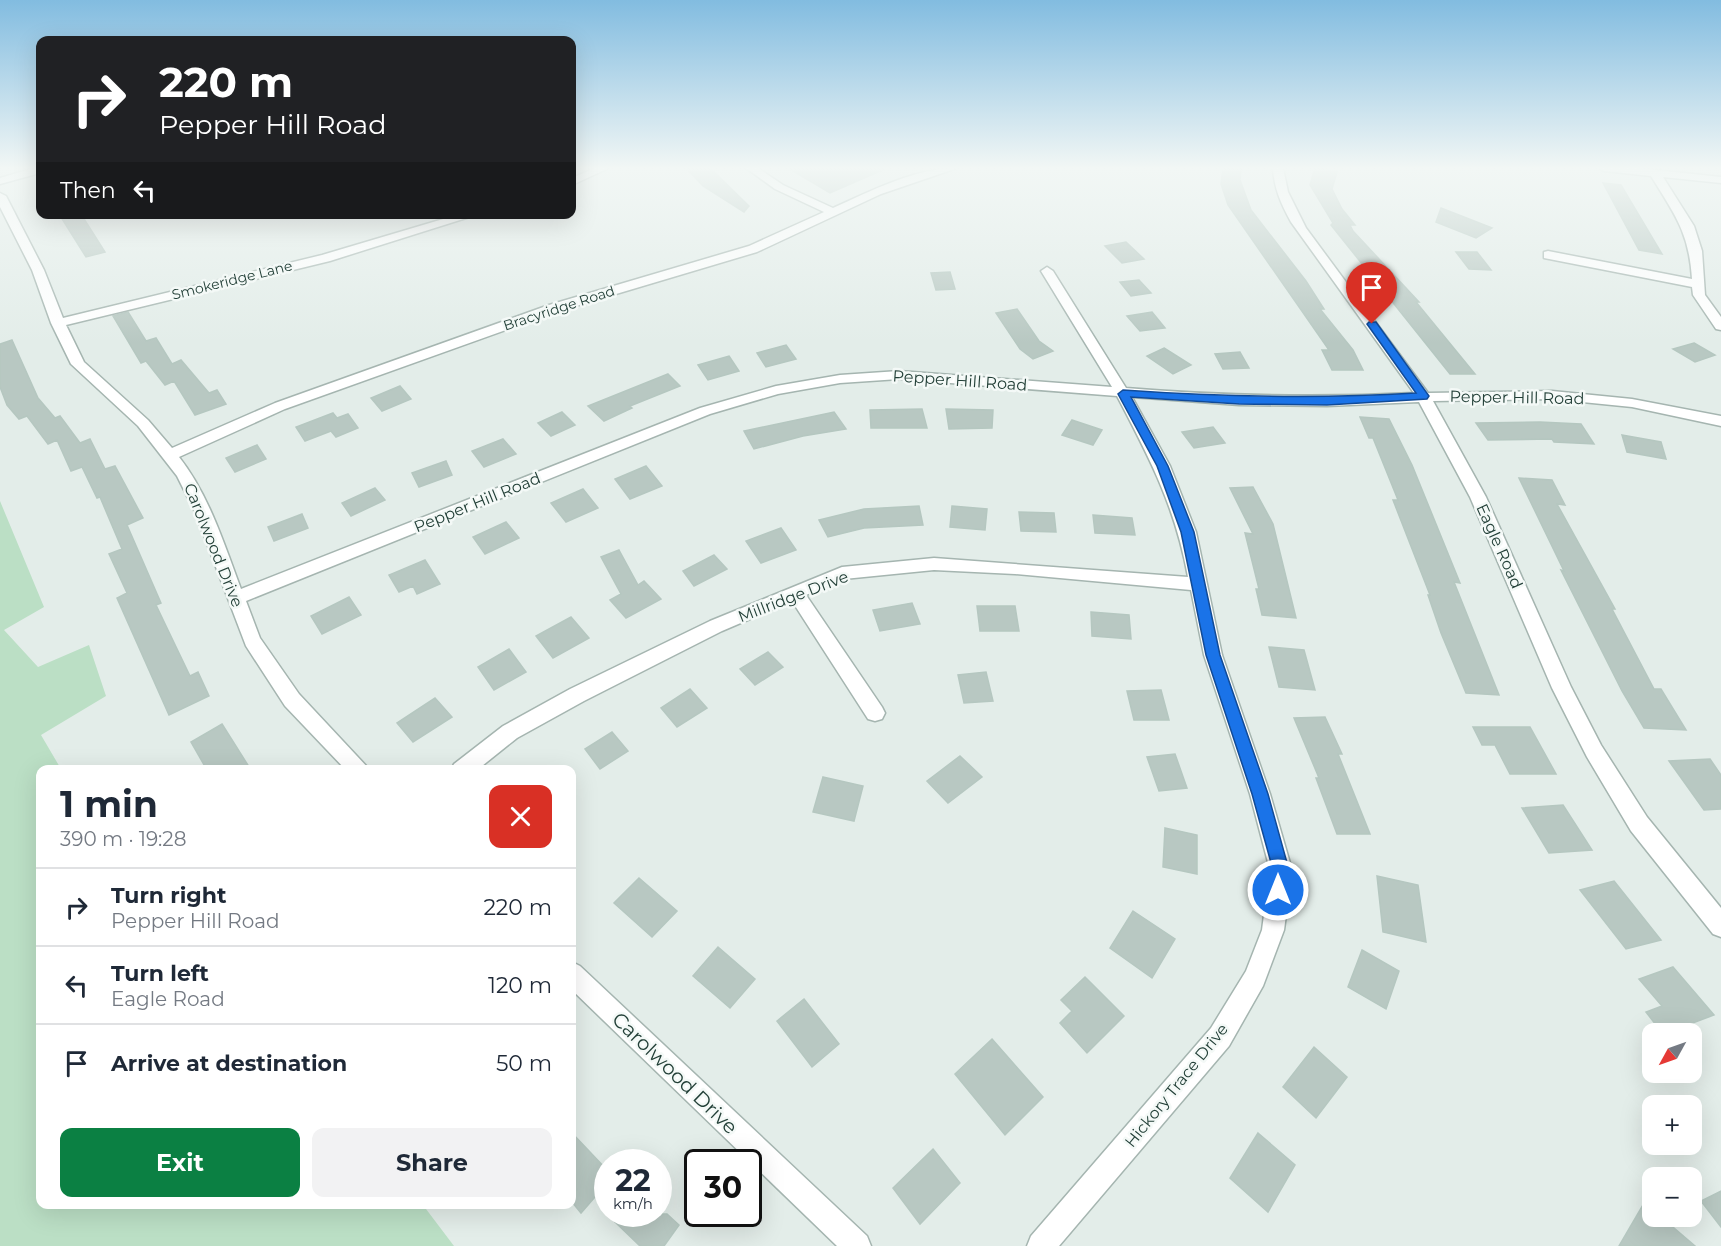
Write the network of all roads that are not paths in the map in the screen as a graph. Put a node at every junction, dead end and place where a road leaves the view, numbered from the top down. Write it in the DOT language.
graph roads {
  1 [pos="15,226"];
  2 [pos="433,226"];
  3 [pos="803,226"];
  4 [pos="1298,226"];
  5 [pos="1688,226"];
  6 [pos="1548,255"];
  7 [pos="1047,271"];
  8 [pos="1696,284"];
  9 [pos="58,323"];
  10 [pos="1721,326"];
  11 [pos="1123,394"];
  12 [pos="1424,396"];
  13 [pos="1721,421"];
  14 [pos="168,456"];
  15 [pos="1199,584"];
  16 [pos="795,592"];
  17 [pos="235,598"];
  18 [pos="875,713"];
  19 [pos="355,765"];
  20 [pos="467,765"];
  21 [pos="1721,926"];
  22 [pos="576,978"];
  23 [pos="857,1246"];
  24 [pos="1041,1246"];
  1 -- 9 [label="street, Carolwood Drive"];
  2 -- 9 [label="street, Smokeridge Lane"];
  3 -- 14 [label="street, Bracyridge Road"];
  4 -- 12 [label="street, Eagle Road"];
  5 -- 8 [label="street"];
  6 -- 8 [label="street"];
  7 -- 11 [label="street, Hickory Trace Drive"];
  8 -- 10 [label="street"];
  9 -- 14 [label="street, Carolwood Drive"];
  11 -- 12 [label="street, Pepper Hill Road"];
  11 -- 15 [label="street, Hickory Trace Drive"];
  11 -- 17 [label="street, Pepper Hill Road"];
  12 -- 13 [label="street, Pepper Hill Road"];
  12 -- 21 [label="street, Eagle Road"];
  14 -- 17 [label="street, Carolwood Drive"];
  15 -- 16 [label="street, Millridge Drive"];
  15 -- 24 [label="street, Hickory Trace Drive"];
  16 -- 18 [label="street"];
  16 -- 20 [label="street, Millridge Drive"];
  17 -- 19 [label="street, Carolwood Drive"];
  22 -- 23 [label="street, Carolwood Drive"];
}
